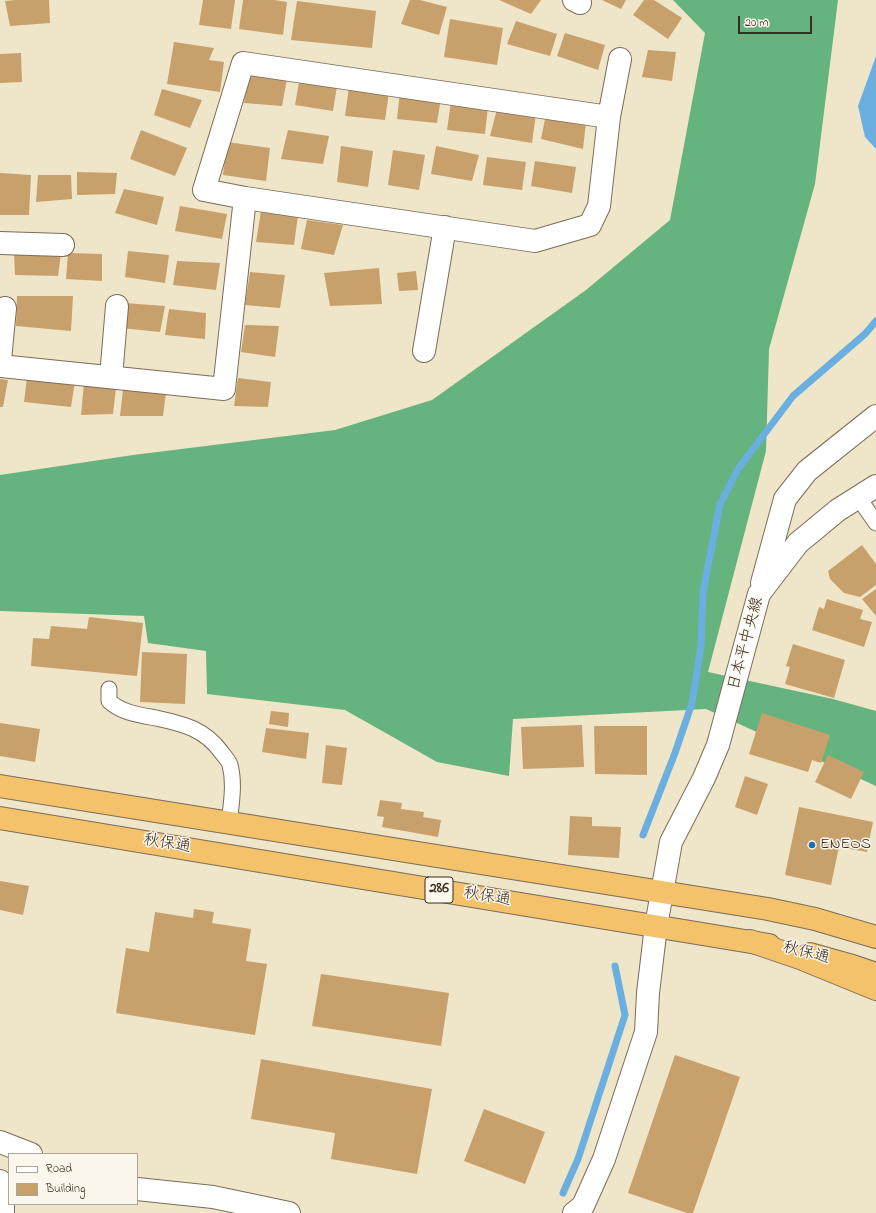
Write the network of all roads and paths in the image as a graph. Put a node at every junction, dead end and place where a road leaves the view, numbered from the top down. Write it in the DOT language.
graph roads {
  1 [pos="620,59"];
  2 [pos="609,117"];
  3 [pos="245,198"];
  4 [pos="445,228"];
  5 [pos="0,243"];
  6 [pos="63,245"];
  7 [pos="117,306"];
  8 [pos="5,308"];
  9 [pos="424,351"];
  10 [pos="0,360"];
  11 [pos="0,366"];
  12 [pos="111,378"];
  13 [pos="876,416"];
  14 [pos="867,491"];
  15 [pos="876,523"];
  16 [pos="759,594"];
  17 [pos="109,689"];
  18 [pos="0,786"];
  19 [pos="0,818"];
  20 [pos="229,824"];
  21 [pos="662,892"];
  22 [pos="656,926"];
  23 [pos="870,935"];
  24 [pos="750,941"];
  25 [pos="876,974"];
  26 [pos="876,989"];
  27 [pos="0,1142"];
  28 [pos="28,1153"];
  29 [pos="0,1181"];
  30 [pos="138,1189"];
  31 [pos="3,1213"];
  32 [pos="289,1213"];
  33 [pos="574,1213"];
  1 -- 2 [label="street"];
  2 -- 3 [label="street"];
  2 -- 4 [label="street"];
  3 -- 4 [label="street"];
  3 -- 12 [label="street"];
  4 -- 9 [label="street"];
  5 -- 6 [label="street"];
  7 -- 12 [label="street"];
  8 -- 10 [label="street"];
  11 -- 12 [label="street"];
  13 -- 16 [label="street"];
  14 -- 15 [label="lane"];
  14 -- 16 [label="street, 日本平中央線"];
  16 -- 21 [label="street, 日本平中央線"];
  17 -- 20 [label="lane"];
  18 -- 20 [label="highway, 秋保通 / 286"];
  19 -- 22 [label="highway, 秋保通 / 286"];
  20 -- 21 [label="highway, 秋保通 / 286"];
  21 -- 22 [label="street, 日本平中央線"];
  21 -- 23 [label="highway, 秋保通 / 286"];
  22 -- 24 [label="highway, 秋保通 / 286"];
  22 -- 33 [label="street, 日本平中央線"];
  24 -- 25 [label="highway, 秋保通 / 286"];
  24 -- 26 [label="highway"];
  27 -- 28 [label="street"];
  29 -- 31 [label="street"];
  30 -- 32 [label="street"];
}
